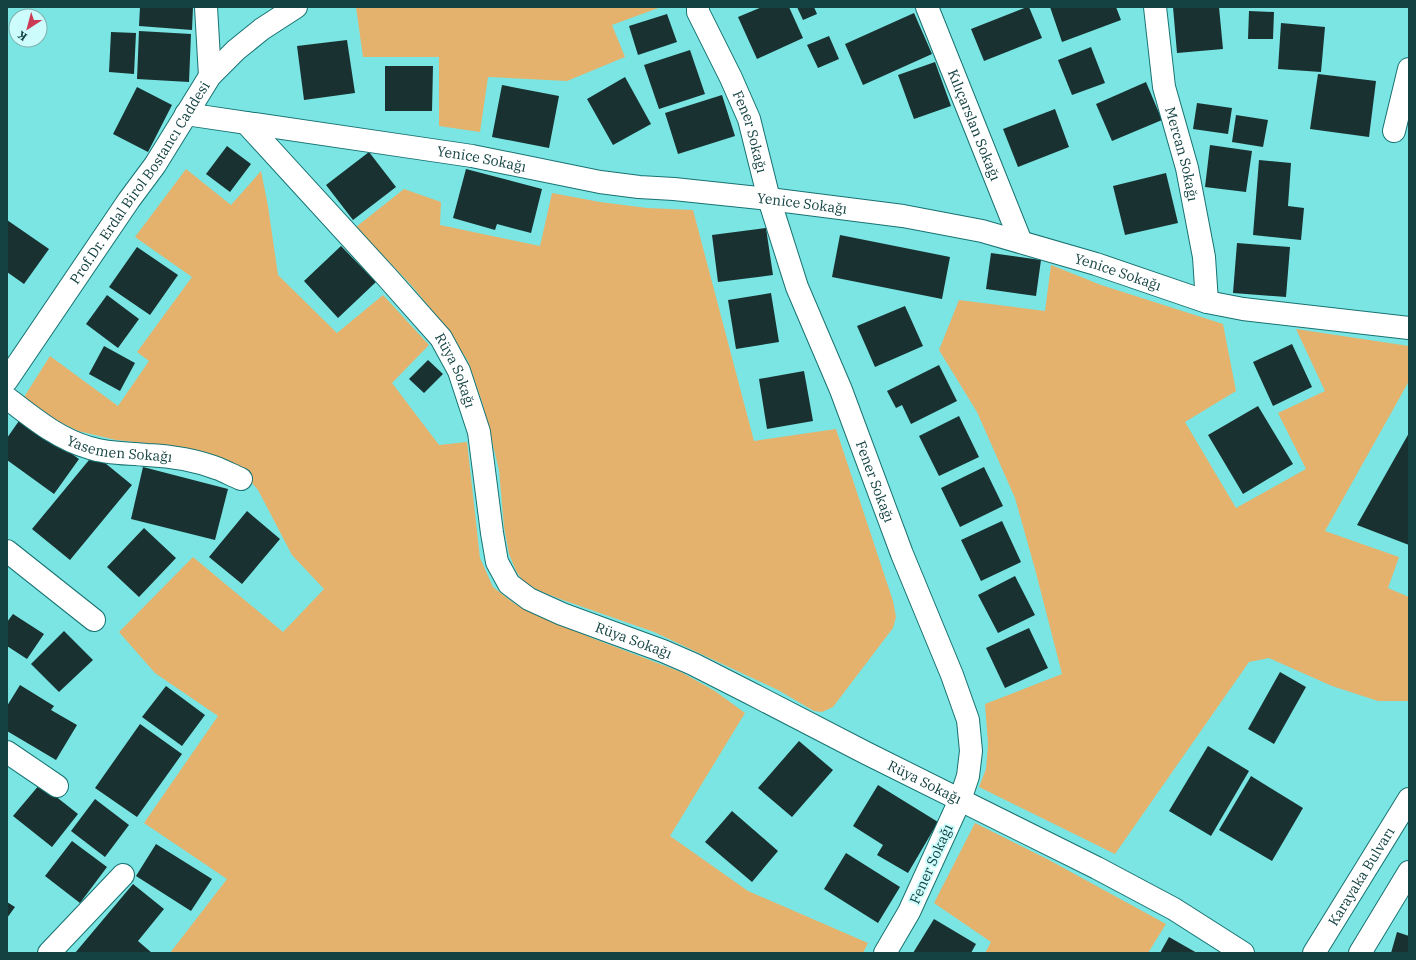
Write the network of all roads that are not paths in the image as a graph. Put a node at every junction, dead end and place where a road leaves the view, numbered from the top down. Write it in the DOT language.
graph roads {
  1 [pos="206,7"];
  2 [pos="296,7"];
  3 [pos="698,7"];
  4 [pos="927,7"];
  5 [pos="1154,7"];
  6 [pos="1409,69"];
  7 [pos="210,76"];
  8 [pos="186,114"];
  9 [pos="246,123"];
  10 [pos="1394,131"];
  11 [pos="769,199"];
  12 [pos="1021,242"];
  13 [pos="1207,302"];
  14 [pos="1409,328"];
  15 [pos="7,380"];
  16 [pos="7,398"];
  17 [pos="241,479"];
  18 [pos="7,551"];
  19 [pos="94,620"];
  20 [pos="7,752"];
  21 [pos="57,786"];
  22 [pos="1409,799"];
  23 [pos="960,800"];
  24 [pos="1409,872"];
  25 [pos="123,875"];
  26 [pos="49,953"];
  27 [pos="885,953"];
  28 [pos="1243,953"];
  29 [pos="1314,953"];
  30 [pos="1360,953"];
  1 -- 7 [label="street"];
  2 -- 7 [label="street, Prof.Dr. Erdal Birol Bostancı Caddesi"];
  3 -- 11 [label="street, Fener Sokağı"];
  4 -- 12 [label="street, Kılıçarslan Sokağı"];
  5 -- 13 [label="street, Mercan Sokağı"];
  6 -- 10 [label="street"];
  7 -- 8 [label="street, Prof.Dr. Erdal Birol Bostancı Caddesi"];
  8 -- 9 [label="street, Yenice Sokağı"];
  8 -- 15 [label="street, Prof.Dr. Erdal Birol Bostancı Caddesi"];
  9 -- 11 [label="street, Yenice Sokağı"];
  9 -- 23 [label="street, Rüya Sokağı"];
  11 -- 12 [label="street, Yenice Sokağı"];
  11 -- 23 [label="street, Fener Sokağı"];
  12 -- 13 [label="street, Yenice Sokağı"];
  13 -- 14 [label="street, Yenice Sokağı"];
  16 -- 17 [label="street, Yasemen Sokağı"];
  18 -- 19 [label="street"];
  20 -- 21 [label="street"];
  22 -- 29 [label="street, Karayaka Bulvarı"];
  23 -- 27 [label="street, Fener Sokağı"];
  23 -- 28 [label="street, Rüya Sokağı"];
  24 -- 30 [label="street"];
  25 -- 26 [label="street"];
}
